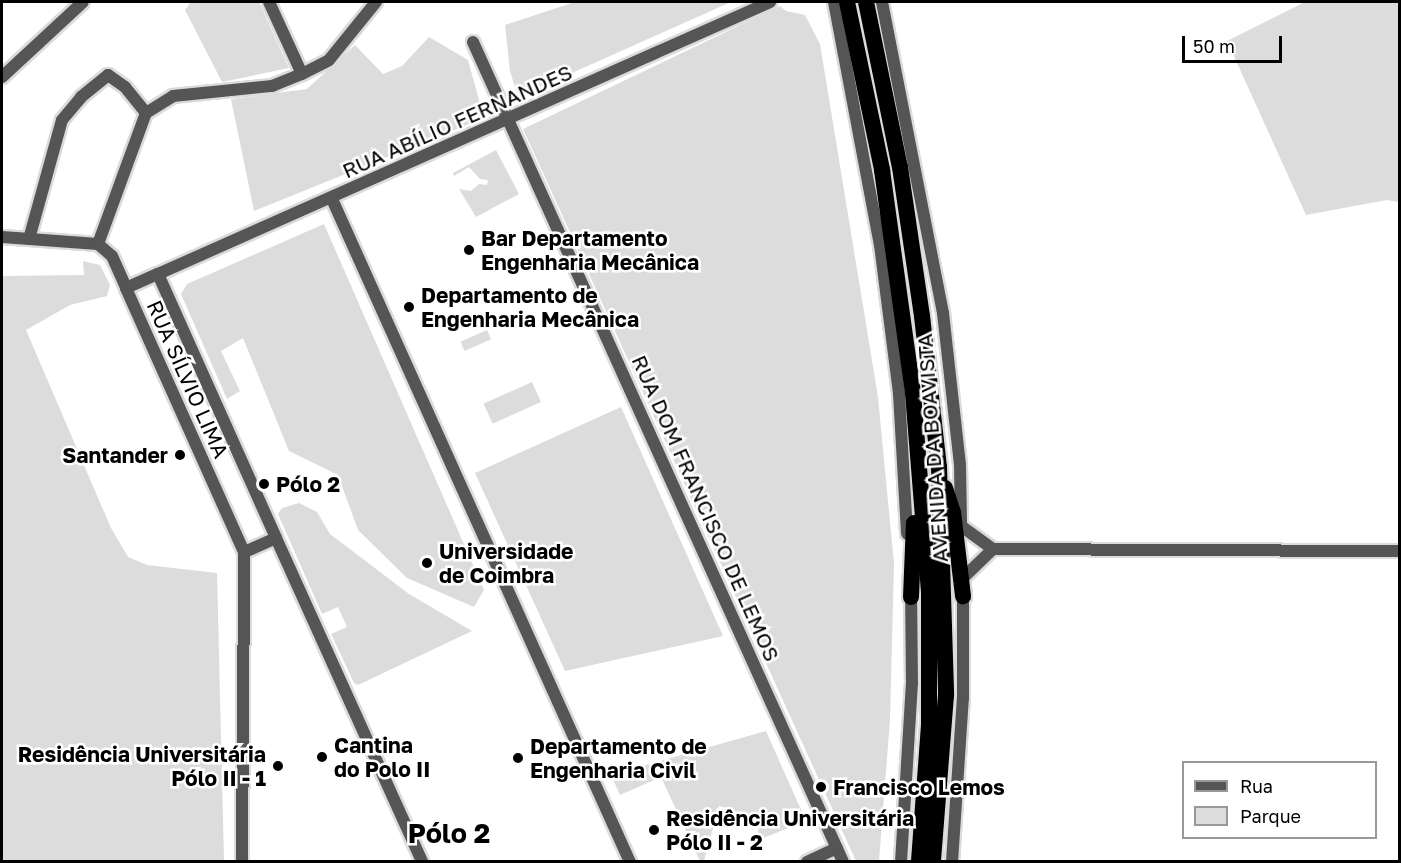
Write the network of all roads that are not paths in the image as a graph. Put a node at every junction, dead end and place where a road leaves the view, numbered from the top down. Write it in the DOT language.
graph roads {
  1 [pos="83,2"];
  2 [pos="269,2"];
  3 [pos="376,2"];
  4 [pos="770,2"];
  5 [pos="834,2"];
  6 [pos="847,2"];
  7 [pos="866,2"];
  8 [pos="882,2"];
  9 [pos="473,42"];
  10 [pos="302,74"];
  11 [pos="2,77"];
  12 [pos="146,113"];
  13 [pos="509,119"];
  14 [pos="332,199"];
  15 [pos="2,237"];
  16 [pos="29,239"];
  17 [pos="98,244"];
  18 [pos="158,274"];
  19 [pos="126,288"];
  20 [pos="939,467"];
  21 [pos="919,469"];
  22 [pos="962,525"];
  23 [pos="276,537"];
  24 [pos="993,549"];
  25 [pos="244,552"];
  26 [pos="1400,552"];
  27 [pos="964,577"];
  28 [pos="963,596"];
  29 [pos="911,597"];
  30 [pos="837,848"];
  31 [pos="242,861"];
  32 [pos="422,861"];
  33 [pos="630,861"];
  34 [pos="807,861"];
  35 [pos="843,861"];
  36 [pos="901,861"];
  37 [pos="918,861"];
  38 [pos="933,861"];
  39 [pos="952,861"];
  1 -- 11 [label="street"];
  2 -- 10 [label="street"];
  3 -- 10 [label="street"];
  4 -- 13 [label="street, RUA ABÍLIO FERNANDES"];
  5 -- 29 [label="street, AVENIDA DA BOAVISTA"];
  6 -- 21 [label="highway, AVENIDA DA BOAVISTA"];
  7 -- 20 [label="highway, AVENIDA DA BOAVISTA"];
  8 -- 22 [label="street, AVENIDA DA BOAVISTA"];
  9 -- 13 [label="street, RUA DOM FRANCISCO DE LEMOS"];
  10 -- 12 [label="street"];
  12 -- 16 [label="street"];
  12 -- 17 [label="street"];
  13 -- 14 [label="street, RUA ABÍLIO FERNANDES"];
  13 -- 30 [label="street, RUA DOM FRANCISCO DE LEMOS"];
  14 -- 18 [label="street, RUA ABÍLIO FERNANDES"];
  14 -- 33 [label="street"];
  15 -- 16 [label="street"];
  16 -- 17 [label="street"];
  17 -- 19 [label="street"];
  18 -- 19 [label="street, RUA SÍLVIO LIMA"];
  18 -- 23 [label="street, RUA SÍLVIO LIMA"];
  19 -- 25 [label="street, RUA SÍLVIO LIMA"];
  20 -- 28 [label="highway"];
  20 -- 38 [label="highway, AVENIDA DA BOAVISTA"];
  21 -- 29 [label="highway"];
  21 -- 37 [label="highway, AVENIDA DA BOAVISTA"];
  22 -- 24 [label="street"];
  22 -- 27 [label="street, AVENIDA DA BOAVISTA"];
  23 -- 25 [label="street"];
  23 -- 32 [label="street, RUA SÍLVIO LIMA"];
  24 -- 26 [label="street"];
  24 -- 27 [label="street"];
  25 -- 31 [label="street"];
  27 -- 28 [label="street, AVENIDA DA BOAVISTA"];
  28 -- 39 [label="street, AVENIDA DA BOAVISTA"];
  29 -- 36 [label="street, AVENIDA DA BOAVISTA"];
  30 -- 34 [label="street"];
  30 -- 35 [label="street, RUA DOM FRANCISCO DE LEMOS"];
}
